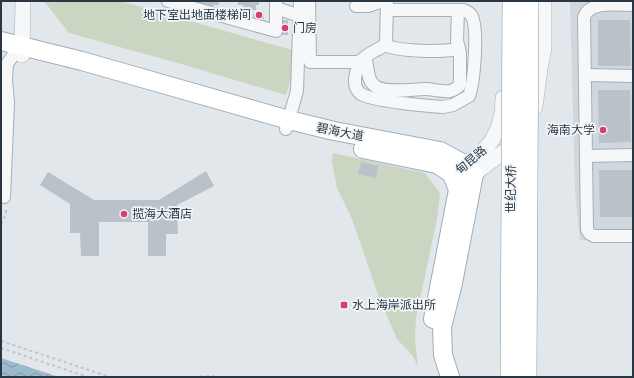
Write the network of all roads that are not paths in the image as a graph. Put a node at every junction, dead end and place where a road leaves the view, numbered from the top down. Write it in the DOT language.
graph roads {
  1 [pos="16,1"];
  2 [pos="23,1"];
  3 [pos="300,1"];
  4 [pos="310,1"];
  5 [pos="504,1"];
  6 [pos="512,1"];
  7 [pos="529,1"];
  8 [pos="544,1"];
  9 [pos="174,2"];
  10 [pos="385,4"];
  11 [pos="276,5"];
  12 [pos="633,5"];
  13 [pos="356,6"];
  14 [pos="458,10"];
  15 [pos="300,16"];
  16 [pos="385,45"];
  17 [pos="13,48"];
  18 [pos="459,48"];
  19 [pos="504,48"];
  20 [pos="544,48"];
  21 [pos="365,58"];
  22 [pos="585,75"];
  23 [pos="633,76"];
  24 [pos="4,83"];
  25 [pos="288,125"];
  26 [pos="633,155"];
  27 [pos="586,156"];
  28 [pos="464,171"];
  29 [pos="4,197"];
  30 [pos="633,236"];
  31 [pos="438,377"];
  32 [pos="450,377"];
  33 [pos="510,377"];
  34 [pos="527,377"];
  1 -- 17 [label="street"];
  2 -- 17 [label="street"];
  3 -- 15 [label="street"];
  4 -- 21 [label="street"];
  5 -- 19 [label="street, 甸昆路"];
  6 -- 33 [label="highway, 世纪大桥, bridge"];
  7 -- 34 [label="highway, 世纪大桥, bridge"];
  8 -- 20 [label="street, 甸昆路"];
  9 -- 11 [label="street"];
  10 -- 13 [label="street"];
  10 -- 14 [label="street"];
  10 -- 16 [label="street"];
  11 -- 15 [label="street"];
  12 -- 22 [label="street"];
  14 -- 18 [label="street"];
  14 -- 21 [label="street"];
  15 -- 25 [label="street"];
  16 -- 18 [label="street"];
  16 -- 21 [label="street"];
  17 -- 24 [label="street"];
  17 -- 25 [label="main road, 碧海大道"];
  18 -- 21 [label="street"];
  19 -- 20 [label="street"];
  19 -- 28 [label="street, 甸昆路"];
  20 -- 28 [label="street, 甸昆路"];
  22 -- 23 [label="street"];
  22 -- 27 [label="street"];
  24 -- 29 [label="street"];
  25 -- 28 [label="main road, 碧海大道"];
  26 -- 27 [label="street"];
  27 -- 30 [label="street"];
  28 -- 31 [label="main road"];
  28 -- 32 [label="main road"];
}
